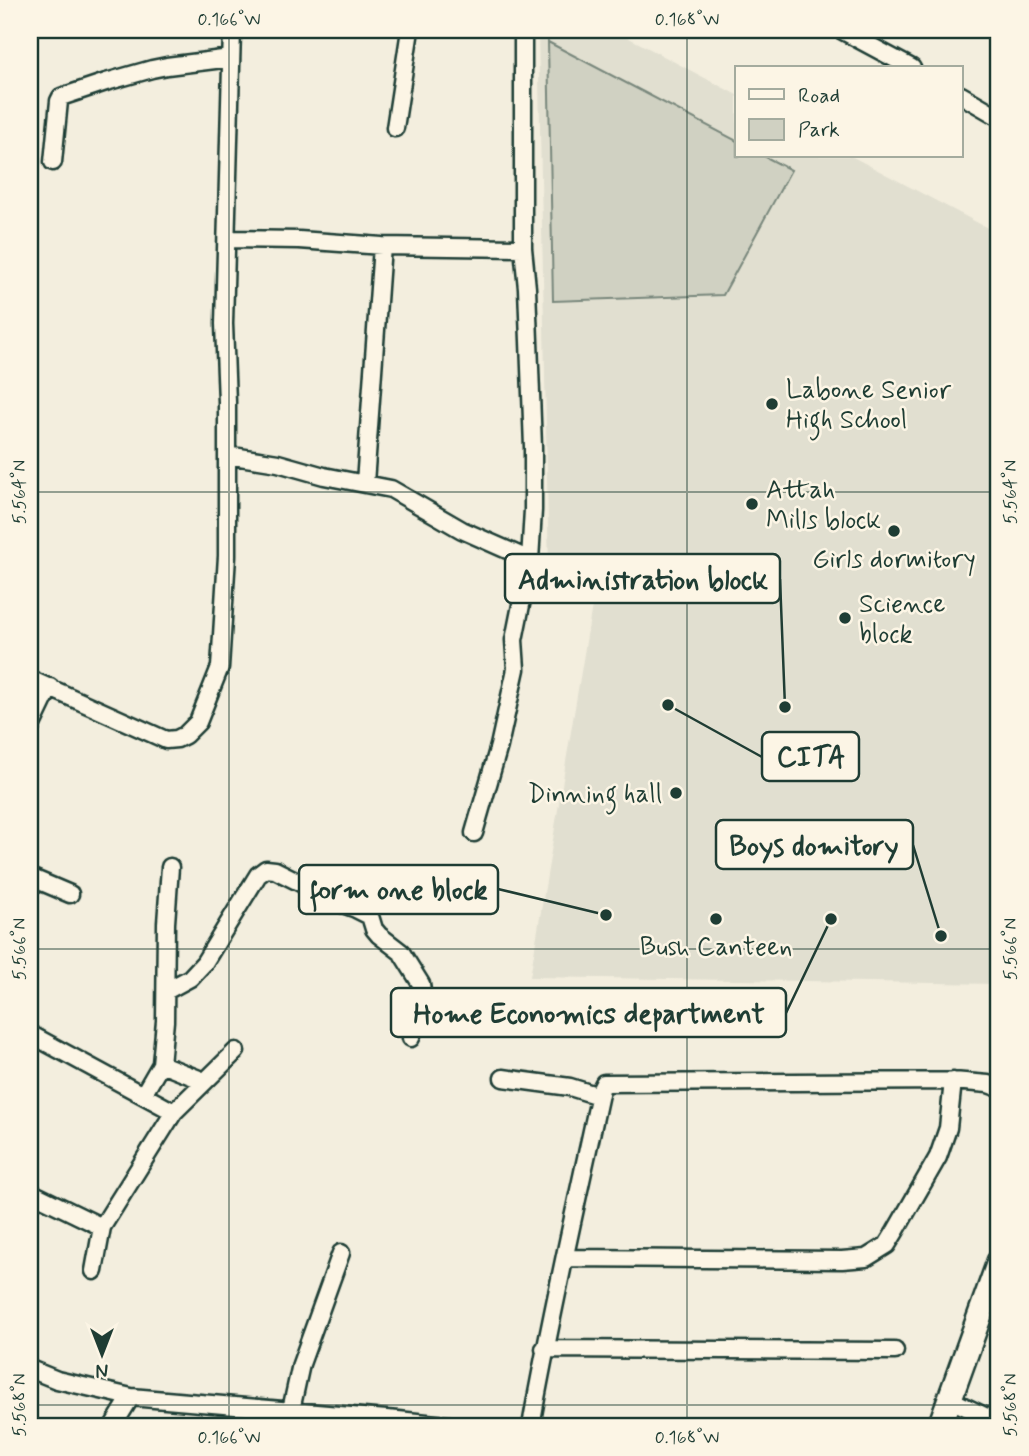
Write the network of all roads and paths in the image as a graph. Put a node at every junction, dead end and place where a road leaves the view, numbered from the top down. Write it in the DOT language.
graph roads {
  1 [pos="232,30"];
  2 [pos="410,30"];
  3 [pos="523,30"];
  4 [pos="841,30"];
  5 [pos="231,58"];
  6 [pos="908,66"];
  7 [pos="962,96"];
  8 [pos="999,117"];
  9 [pos="395,128"];
  10 [pos="53,162"];
  11 [pos="227,239"];
  12 [pos="382,246"];
  13 [pos="523,248"];
  14 [pos="227,454"];
  15 [pos="365,483"];
  16 [pos="530,560"];
  17 [pos="30,679"];
  18 [pos="50,687"];
  19 [pos="30,729"];
  20 [pos="474,833"];
  21 [pos="170,867"];
  22 [pos="30,877"];
  23 [pos="70,894"];
  24 [pos="166,992"];
  25 [pos="30,1034"];
  26 [pos="411,1038"];
  27 [pos="236,1051"];
  28 [pos="161,1064"];
  29 [pos="503,1078"];
  30 [pos="204,1081"];
  31 [pos="953,1081"];
  32 [pos="999,1088"];
  33 [pos="143,1095"];
  34 [pos="599,1096"];
  35 [pos="173,1112"];
  36 [pos="30,1192"];
  37 [pos="102,1227"];
  38 [pos="341,1253"];
  39 [pos="565,1258"];
  40 [pos="999,1262"];
  41 [pos="94,1271"];
  42 [pos="544,1349"];
  43 [pos="895,1351"];
  44 [pos="30,1369"];
  45 [pos="131,1397"];
  46 [pos="950,1399"];
  47 [pos="260,1408"];
  48 [pos="292,1410"];
  49 [pos="999,1423"];
  50 [pos="113,1426"];
  51 [pos="261,1426"];
  52 [pos="456,1426"];
  53 [pos="531,1426"];
  54 [pos="940,1426"];
  1 -- 5 [label="street"];
  2 -- 9 [label="street"];
  3 -- 13 [label="street"];
  4 -- 6 [label="street"];
  5 -- 10 [label="street"];
  5 -- 11 [label="street"];
  7 -- 8 [label="street"];
  11 -- 12 [label="street"];
  11 -- 14 [label="street"];
  12 -- 13 [label="street"];
  12 -- 15 [label="street"];
  13 -- 16 [label="street"];
  14 -- 15 [label="street"];
  14 -- 18 [label="street"];
  15 -- 16 [label="street"];
  16 -- 20 [label="street"];
  17 -- 18 [label="street"];
  18 -- 19 [label="street"];
  21 -- 24 [label="street"];
  22 -- 23 [label="street"];
  24 -- 26 [label="street"];
  24 -- 28 [label="street"];
  25 -- 33 [label="street"];
  27 -- 30 [label="street"];
  28 -- 30 [label="street"];
  28 -- 33 [label="street"];
  29 -- 34 [label="street"];
  30 -- 35 [label="street"];
  31 -- 32 [label="street"];
  31 -- 34 [label="street"];
  31 -- 39 [label="street"];
  33 -- 35 [label="street"];
  34 -- 39 [label="street"];
  35 -- 37 [label="street"];
  36 -- 37 [label="street"];
  37 -- 41 [label="street"];
  38 -- 48 [label="street"];
  39 -- 42 [label="street"];
  40 -- 46 [label="street"];
  42 -- 43 [label="street"];
  42 -- 53 [label="street"];
  44 -- 45 [label="street"];
  45 -- 47 [label="street"];
  45 -- 50 [label="street"];
  46 -- 49 [label="street"];
  46 -- 54 [label="street"];
  47 -- 48 [label="street"];
  47 -- 51 [label="street"];
  48 -- 52 [label="street"];
}
